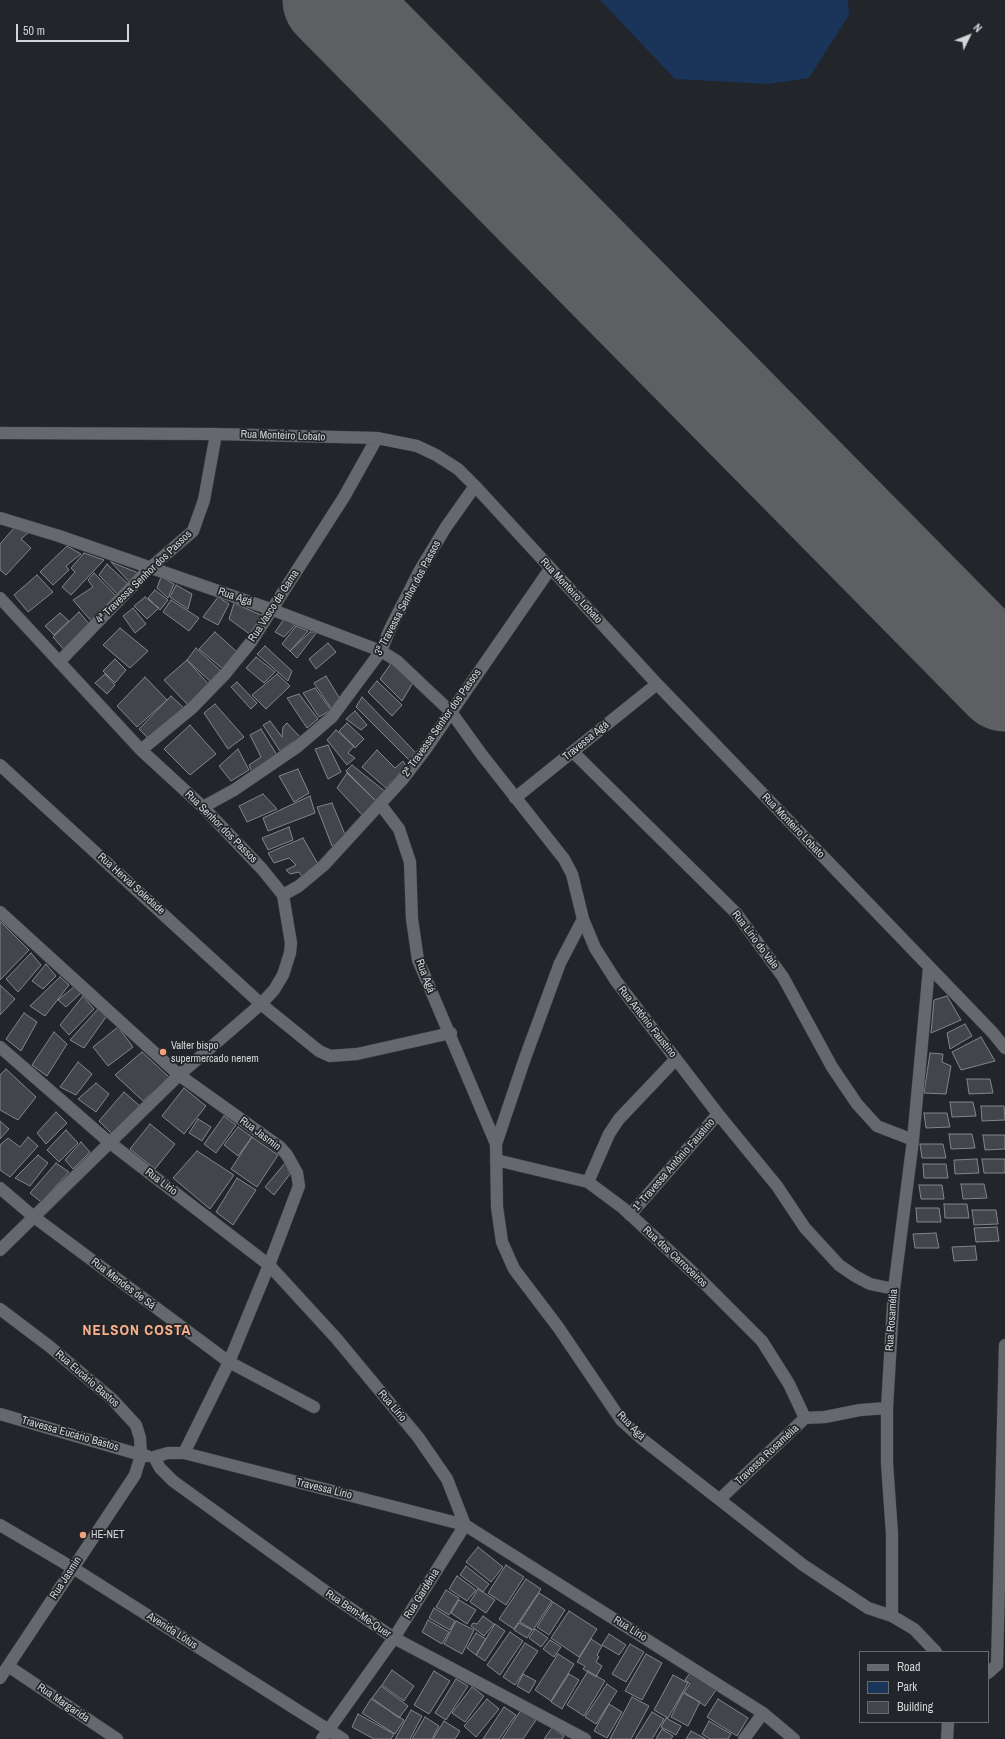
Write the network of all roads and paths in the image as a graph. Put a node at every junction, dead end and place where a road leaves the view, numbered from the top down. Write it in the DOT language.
graph roads {
  1 [pos="0,433"];
  2 [pos="216,434"];
  3 [pos="377,438"];
  4 [pos="475,486"];
  5 [pos="0,518"];
  6 [pos="150,568"];
  7 [pos="550,569"];
  8 [pos="0,598"];
  9 [pos="273,610"];
  10 [pos="381,651"];
  11 [pos="59,662"];
  12 [pos="657,684"];
  13 [pos="451,712"];
  14 [pos="141,750"];
  15 [pos="573,752"];
  16 [pos="0,764"];
  17 [pos="515,798"];
  18 [pos="380,804"];
  19 [pos="203,807"];
  20 [pos="283,895"];
  21 [pos="0,912"];
  22 [pos="583,919"];
  23 [pos="929,968"];
  24 [pos="262,1004"];
  25 [pos="451,1033"];
  26 [pos="0,1047"];
  27 [pos="1005,1048"];
  28 [pos="676,1059"];
  29 [pos="179,1075"];
  30 [pos="718,1114"];
  31 [pos="913,1140"];
  32 [pos="109,1142"];
  33 [pos="496,1144"];
  34 [pos="496,1160"];
  35 [pos="588,1182"];
  36 [pos="0,1188"];
  37 [pos="630,1215"];
  38 [pos="34,1217"];
  39 [pos="0,1250"];
  40 [pos="269,1265"];
  41 [pos="894,1289"];
  42 [pos="0,1309"];
  43 [pos="1005,1345"];
  44 [pos="229,1362"];
  45 [pos="314,1407"];
  46 [pos="887,1408"];
  47 [pos="0,1414"];
  48 [pos="806,1418"];
  49 [pos="184,1453"];
  50 [pos="141,1455"];
  51 [pos="154,1457"];
  52 [pos="720,1498"];
  53 [pos="0,1525"];
  54 [pos="465,1525"];
  55 [pos="73,1568"];
  56 [pos="892,1616"];
  57 [pos="394,1638"];
  58 [pos="935,1651"];
  59 [pos="8,1666"];
  60 [pos="989,1672"];
  61 [pos="0,1678"];
  62 [pos="763,1713"];
  63 [pos="948,1723"];
  64 [pos="325,1735"];
  65 [pos="117,1739"];
  66 [pos="343,1739"];
  67 [pos="585,1739"];
  68 [pos="744,1739"];
  69 [pos="794,1739"];
  70 [pos="947,1739"];
  1 -- 2 [label="street, Rua Monteiro Lobato"];
  2 -- 3 [label="street, Rua Monteiro Lobato"];
  2 -- 6 [label="street, 4ª Travessa Senhor dos Passos"];
  3 -- 4 [label="street, Rua Monteiro Lobato"];
  3 -- 9 [label="street, Rua Vasco da Gama"];
  4 -- 7 [label="street, Rua Monteiro Lobato"];
  4 -- 10 [label="street, 3ª Travessa Senhor dos Passos"];
  5 -- 6 [label="street, Rua Agá"];
  6 -- 9 [label="street, Rua Agá"];
  6 -- 11 [label="street, 4ª Travessa Senhor dos Passos"];
  7 -- 12 [label="street, Rua Monteiro Lobato"];
  7 -- 13 [label="street, 2ª Travessa Senhor dos Passos"];
  8 -- 11 [label="street, Rua Senhor dos Passos"];
  9 -- 10 [label="street, Rua Agá"];
  9 -- 14 [label="street, Rua Vasco da Gama"];
  10 -- 13 [label="street, Rua Agá"];
  10 -- 19 [label="street, 3ª Travessa Senhor dos Passos"];
  11 -- 14 [label="street, Rua Senhor dos Passos"];
  12 -- 15 [label="street, Travessa Agá"];
  12 -- 23 [label="street, Rua Monteiro Lobato"];
  13 -- 17 [label="street, Rua Antônio Faustino"];
  13 -- 18 [label="street, 2ª Travessa Senhor dos Passos"];
  14 -- 19 [label="street, Rua Senhor dos Passos"];
  15 -- 17 [label="street, Travessa Agá"];
  15 -- 31 [label="street, Rua Lírio do Vale"];
  16 -- 24 [label="street, Rua Herval Soledade"];
  17 -- 22 [label="street, Rua Antônio Faustino"];
  18 -- 20 [label="street, 2ª Travessa Senhor dos Passos"];
  18 -- 25 [label="street, Rua Agá"];
  19 -- 20 [label="street, Rua Senhor dos Passos"];
  20 -- 24 [label="street"];
  21 -- 29 [label="street, Rua Jasmin"];
  22 -- 28 [label="street, Rua Antônio Faustino"];
  22 -- 33 [label="street, Rua Agá"];
  23 -- 27 [label="street, Rua Monteiro Lobato"];
  23 -- 31 [label="street, Rua Rosamélia"];
  24 -- 25 [label="street, Rua Herval Soledade"];
  24 -- 29 [label="street"];
  25 -- 33 [label="street, Rua Agá"];
  26 -- 32 [label="street, Rua Lírio"];
  28 -- 30 [label="street, Rua Antônio Faustino"];
  28 -- 35 [label="street"];
  29 -- 32 [label="street"];
  29 -- 40 [label="street, Rua Jasmin"];
  30 -- 37 [label="street, 1ª Travessa Antônio Faustino"];
  30 -- 41 [label="street, Rua Antônio Faustino"];
  31 -- 41 [label="street, Rua Rosamélia"];
  32 -- 38 [label="street"];
  32 -- 40 [label="street, Rua Lírio"];
  33 -- 34 [label="street, Rua Agá"];
  34 -- 35 [label="street, Rua dos Carroceiros"];
  34 -- 52 [label="street, Rua Agá"];
  35 -- 37 [label="street, Rua dos Carroceiros"];
  36 -- 38 [label="street, Rua Mendes de Sá"];
  37 -- 48 [label="street, Rua dos Carroceiros"];
  38 -- 39 [label="street"];
  38 -- 44 [label="street, Rua Mendes de Sá"];
  40 -- 44 [label="street, Rua Jasmin"];
  40 -- 54 [label="street, Rua Lírio"];
  41 -- 46 [label="street, Rua Rosamélia"];
  42 -- 50 [label="street, Rua Eucário Bastos"];
  43 -- 60 [label="street"];
  44 -- 45 [label="street, Rua Mendes de Sá"];
  44 -- 49 [label="street, Rua Jasmin"];
  46 -- 48 [label="street, Travessa Rosamélia"];
  46 -- 56 [label="street, Rua Rosamélia"];
  47 -- 50 [label="street, Travessa Eucário Bastos"];
  48 -- 52 [label="street, Travessa Rosamélia"];
  49 -- 51 [label="street"];
  49 -- 54 [label="street, Travessa Lírio"];
  50 -- 51 [label="street"];
  50 -- 55 [label="street, Rua Jasmin"];
  51 -- 57 [label="street, Rua Bem-Me-Quer"];
  52 -- 56 [label="street, Rua Agá"];
  53 -- 55 [label="street, Avenida Lótus"];
  54 -- 57 [label="street, Rua Gardênia"];
  54 -- 62 [label="street, Rua Lírio"];
  55 -- 59 [label="street, Rua Jasmin"];
  55 -- 64 [label="street, Avenida Lótus"];
  56 -- 58 [label="street"];
  57 -- 64 [label="street, Rua Gardênia"];
  57 -- 67 [label="street, Rua Bem-Me-Quer"];
  59 -- 61 [label="street, Rua Jasmin"];
  59 -- 65 [label="street, Rua Margarida"];
  62 -- 68 [label="street"];
  62 -- 69 [label="street, Rua Lírio"];
  63 -- 70 [label="street"];
  64 -- 66 [label="street, Avenida Lótus"];
}
